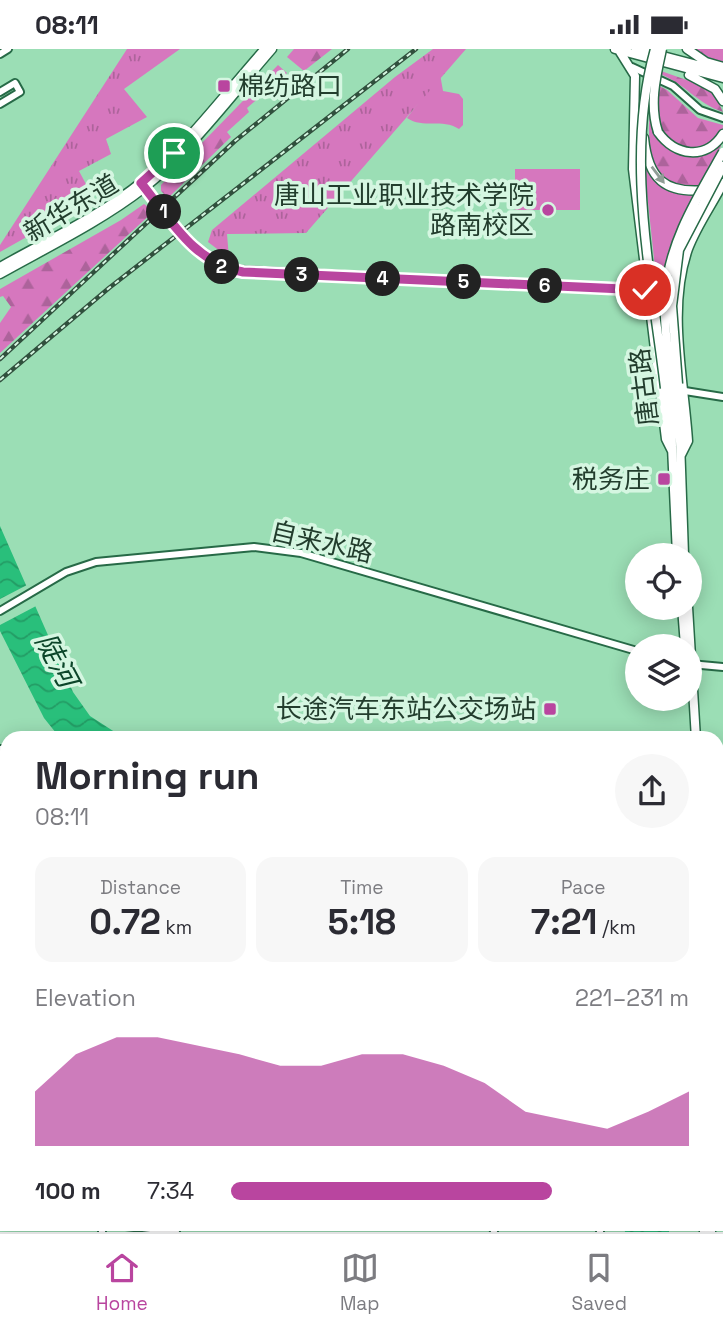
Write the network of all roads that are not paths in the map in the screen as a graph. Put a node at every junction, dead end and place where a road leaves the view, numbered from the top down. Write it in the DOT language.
graph roads {
  1 [pos="8,49"];
  2 [pos="265,49"];
  3 [pos="272,49"];
  4 [pos="636,49"];
  5 [pos="655,49"];
  6 [pos="662,49"];
  7 [pos="687,49"];
  8 [pos="618,50"];
  9 [pos="0,54"];
  10 [pos="632,67"];
  11 [pos="674,67"];
  12 [pos="723,69"];
  13 [pos="723,78"];
  14 [pos="0,92"];
  15 [pos="723,101"];
  16 [pos="0,104"];
  17 [pos="642,111"];
  18 [pos="723,118"];
  19 [pos="723,134"];
  20 [pos="723,152"];
  21 [pos="723,166"];
  22 [pos="143,185"];
  23 [pos="722,185"];
  24 [pos="0,267"];
  25 [pos="0,274"];
  26 [pos="645,290"];
  27 [pos="671,386"];
  28 [pos="685,391"];
  29 [pos="723,397"];
  30 [pos="672,451"];
  31 [pos="681,455"];
  32 [pos="676,543"];
  33 [pos="684,543"];
  34 [pos="0,611"];
  35 [pos="625,648"];
  36 [pos="702,665"];
  37 [pos="723,667"];
  38 [pos="689,711"];
  39 [pos="694,711"];
  40 [pos="690,731"];
  41 [pos="695,731"];
  1 -- 9 [label="street"];
  2 -- 22 [label="main road, 新华东道"];
  3 -- 22 [label="main road, 新华东道"];
  4 -- 12 [label="main road, bridge"];
  5 -- 17 [label="main road, 唐古路, bridge"];
  6 -- 19 [label="main road, bridge"];
  7 -- 12 [label="main road"];
  8 -- 10 [label="main road"];
  8 -- 11 [label="main road, bridge"];
  10 -- 18 [label="street"];
  10 -- 26 [label="main road"];
  11 -- 13 [label="main road"];
  11 -- 15 [label="main road"];
  14 -- 16 [label="street"];
  17 -- 23 [label="main road, one-way"];
  17 -- 27 [label="main road, 唐古路, bridge"];
  20 -- 27 [label="main road, bridge"];
  21 -- 27 [label="main road, 唐古路, bridge"];
  22 -- 24 [label="main road, 新华东道"];
  22 -- 25 [label="main road, 新华东道"];
  22 -- 26 [label="street"];
  23 -- 28 [label="main road"];
  26 -- 30 [label="main road"];
  27 -- 30 [label="main road"];
  27 -- 31 [label="main road, 唐古路"];
  28 -- 29 [label="street"];
  28 -- 31 [label="main road"];
  30 -- 32 [label="main road, 唐古路"];
  31 -- 33 [label="main road, 唐古路"];
  34 -- 35 [label="street, 自来水路"];
  36 -- 37 [label="street"];
  38 -- 40 [label="main road"];
  39 -- 41 [label="main road"];
}
